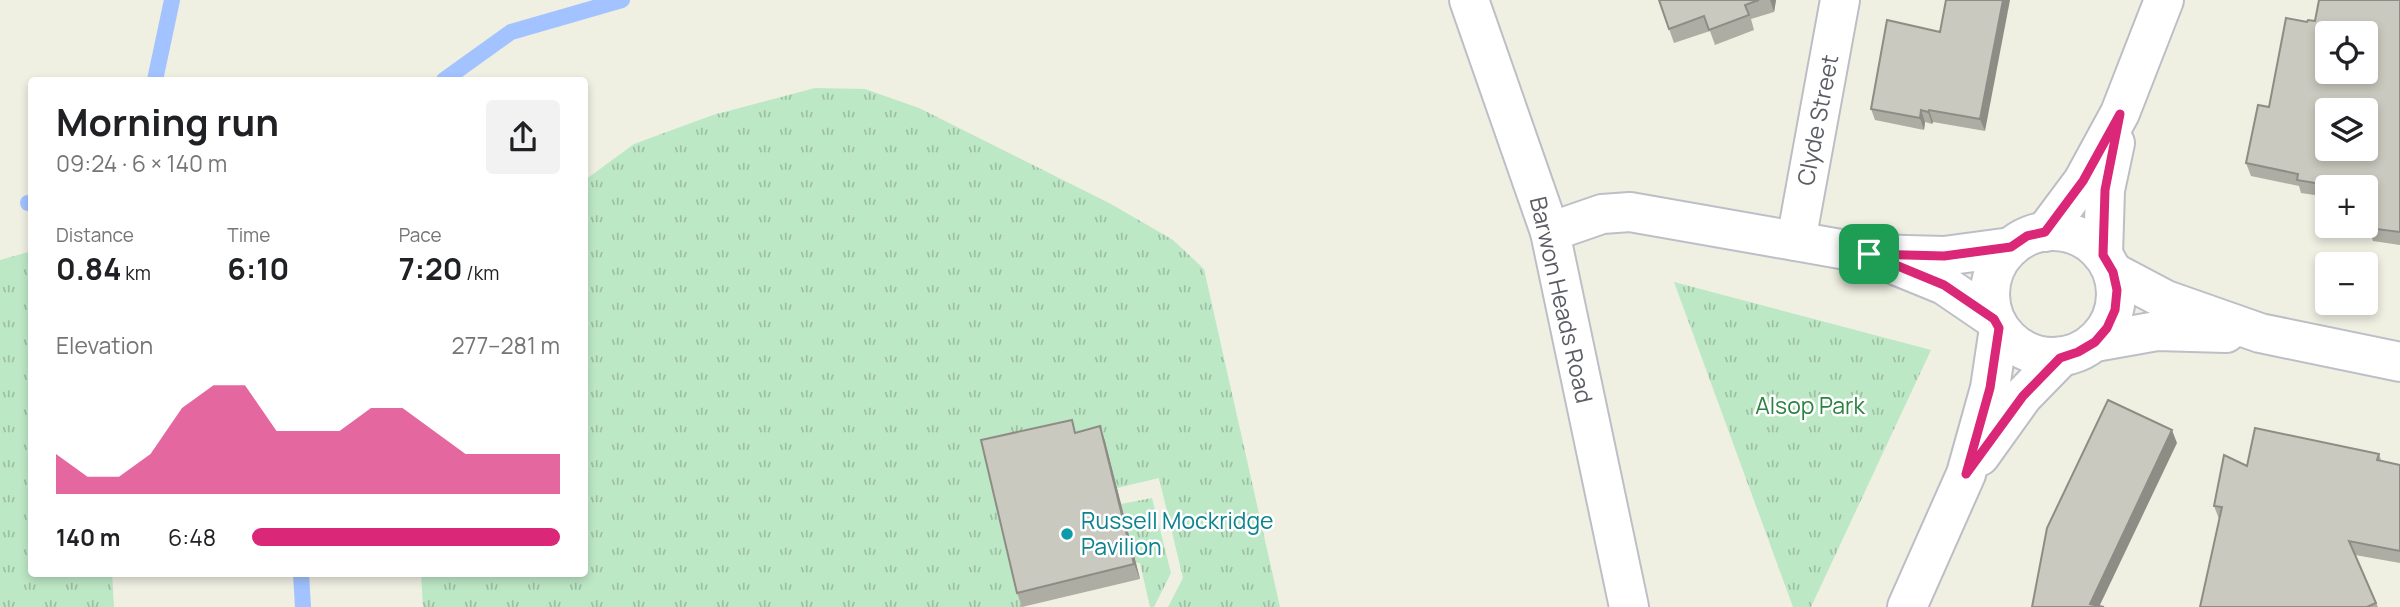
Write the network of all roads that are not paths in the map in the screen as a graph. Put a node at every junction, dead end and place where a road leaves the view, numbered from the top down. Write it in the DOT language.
graph roads {
  1 [pos="1469,0"];
  2 [pos="1840,0"];
  3 [pos="2164,0"];
  4 [pos="2120,114"];
  5 [pos="1550,232"];
  6 [pos="2045,232"];
  7 [pos="1796,241"];
  8 [pos="2011,247"];
  9 [pos="1869,254"];
  10 [pos="2108,263"];
  11 [pos="1996,323"];
  12 [pos="2260,333"];
  13 [pos="2095,342"];
  14 [pos="2060,358"];
  15 [pos="2400,362"];
  16 [pos="1966,474"];
  17 [pos="1629,607"];
  18 [pos="1907,607"];
  1 -- 5 [label="street, Barwon Heads Road"];
  2 -- 7 [label="street, Clyde Street"];
  3 -- 4 [label="street"];
  4 -- 6 [label="street"];
  4 -- 10 [label="street"];
  5 -- 7 [label="street"];
  5 -- 17 [label="street, Barwon Heads Road"];
  6 -- 8 [label="street"];
  6 -- 10 [label="street"];
  7 -- 9 [label="street"];
  8 -- 9 [label="street"];
  8 -- 11 [label="street"];
  9 -- 11 [label="street"];
  10 -- 12 [label="street"];
  10 -- 13 [label="street"];
  11 -- 14 [label="street"];
  11 -- 16 [label="street"];
  12 -- 13 [label="street"];
  12 -- 15 [label="street"];
  13 -- 14 [label="street"];
  14 -- 16 [label="street"];
  16 -- 18 [label="street"];
}
